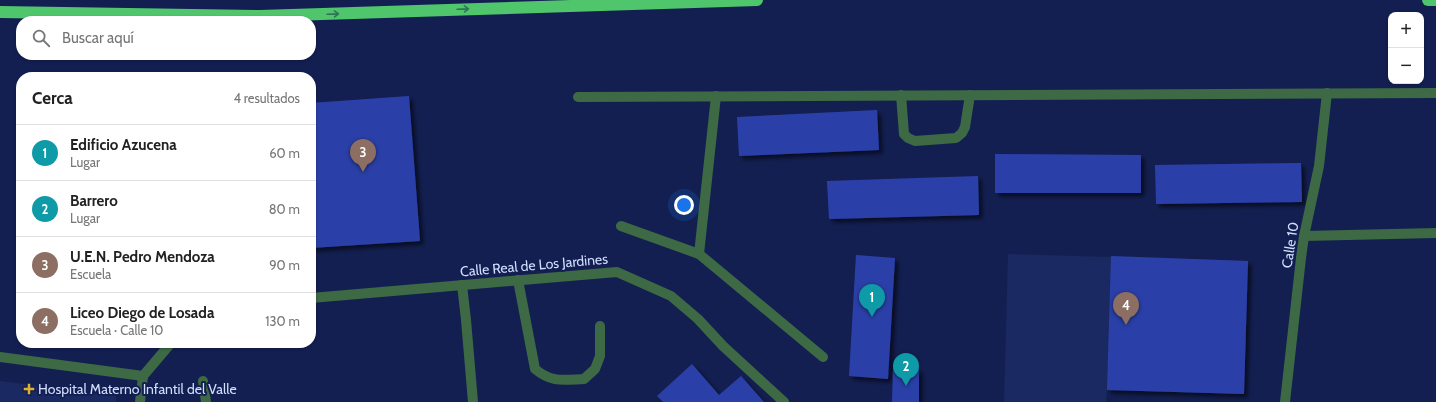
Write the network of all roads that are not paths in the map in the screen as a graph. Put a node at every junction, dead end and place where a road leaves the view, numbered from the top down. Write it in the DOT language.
graph roads {
  1 [pos="757,0"];
  2 [pos="1428,0"];
  3 [pos="1436,0"];
  4 [pos="0,12"];
  5 [pos="1327,93"];
  6 [pos="1436,93"];
  7 [pos="901,95"];
  8 [pos="970,95"];
  9 [pos="716,96"];
  10 [pos="578,97"];
  11 [pos="622,226"];
  12 [pos="1436,233"];
  13 [pos="1304,236"];
  14 [pos="699,254"];
  15 [pos="518,280"];
  16 [pos="462,285"];
  17 [pos="316,298"];
  18 [pos="600,326"];
  19 [pos="167,348"];
  20 [pos="0,357"];
  21 [pos="823,357"];
  22 [pos="143,376"];
  23 [pos="203,381"];
  24 [pos="140,402"];
  25 [pos="206,402"];
  26 [pos="473,402"];
  27 [pos="784,402"];
  28 [pos="1285,402"];
  4 -- 1 [label="highway, one-way"];
  2 -- 3 [label="highway"];
  5 -- 6 [label="street"];
  5 -- 8 [label="street"];
  5 -- 13 [label="street, Calle 10"];
  7 -- 8 [label="street"];
  7 -- 8 [label="street"];
  7 -- 9 [label="street"];
  9 -- 10 [label="street"];
  9 -- 14 [label="street"];
  11 -- 14 [label="street"];
  12 -- 13 [label="street"];
  13 -- 28 [label="street, Calle 10"];
  14 -- 21 [label="street"];
  15 -- 16 [label="street, Calle Real de Los Jardines"];
  15 -- 18 [label="street"];
  15 -- 27 [label="street, Calle Real de Los Jardines"];
  16 -- 17 [label="street, Calle Real de Los Jardines"];
  16 -- 26 [label="street"];
  19 -- 22 [label="street"];
  20 -- 22 [label="street"];
  22 -- 24 [label="street"];
  23 -- 25 [label="street"];
}
